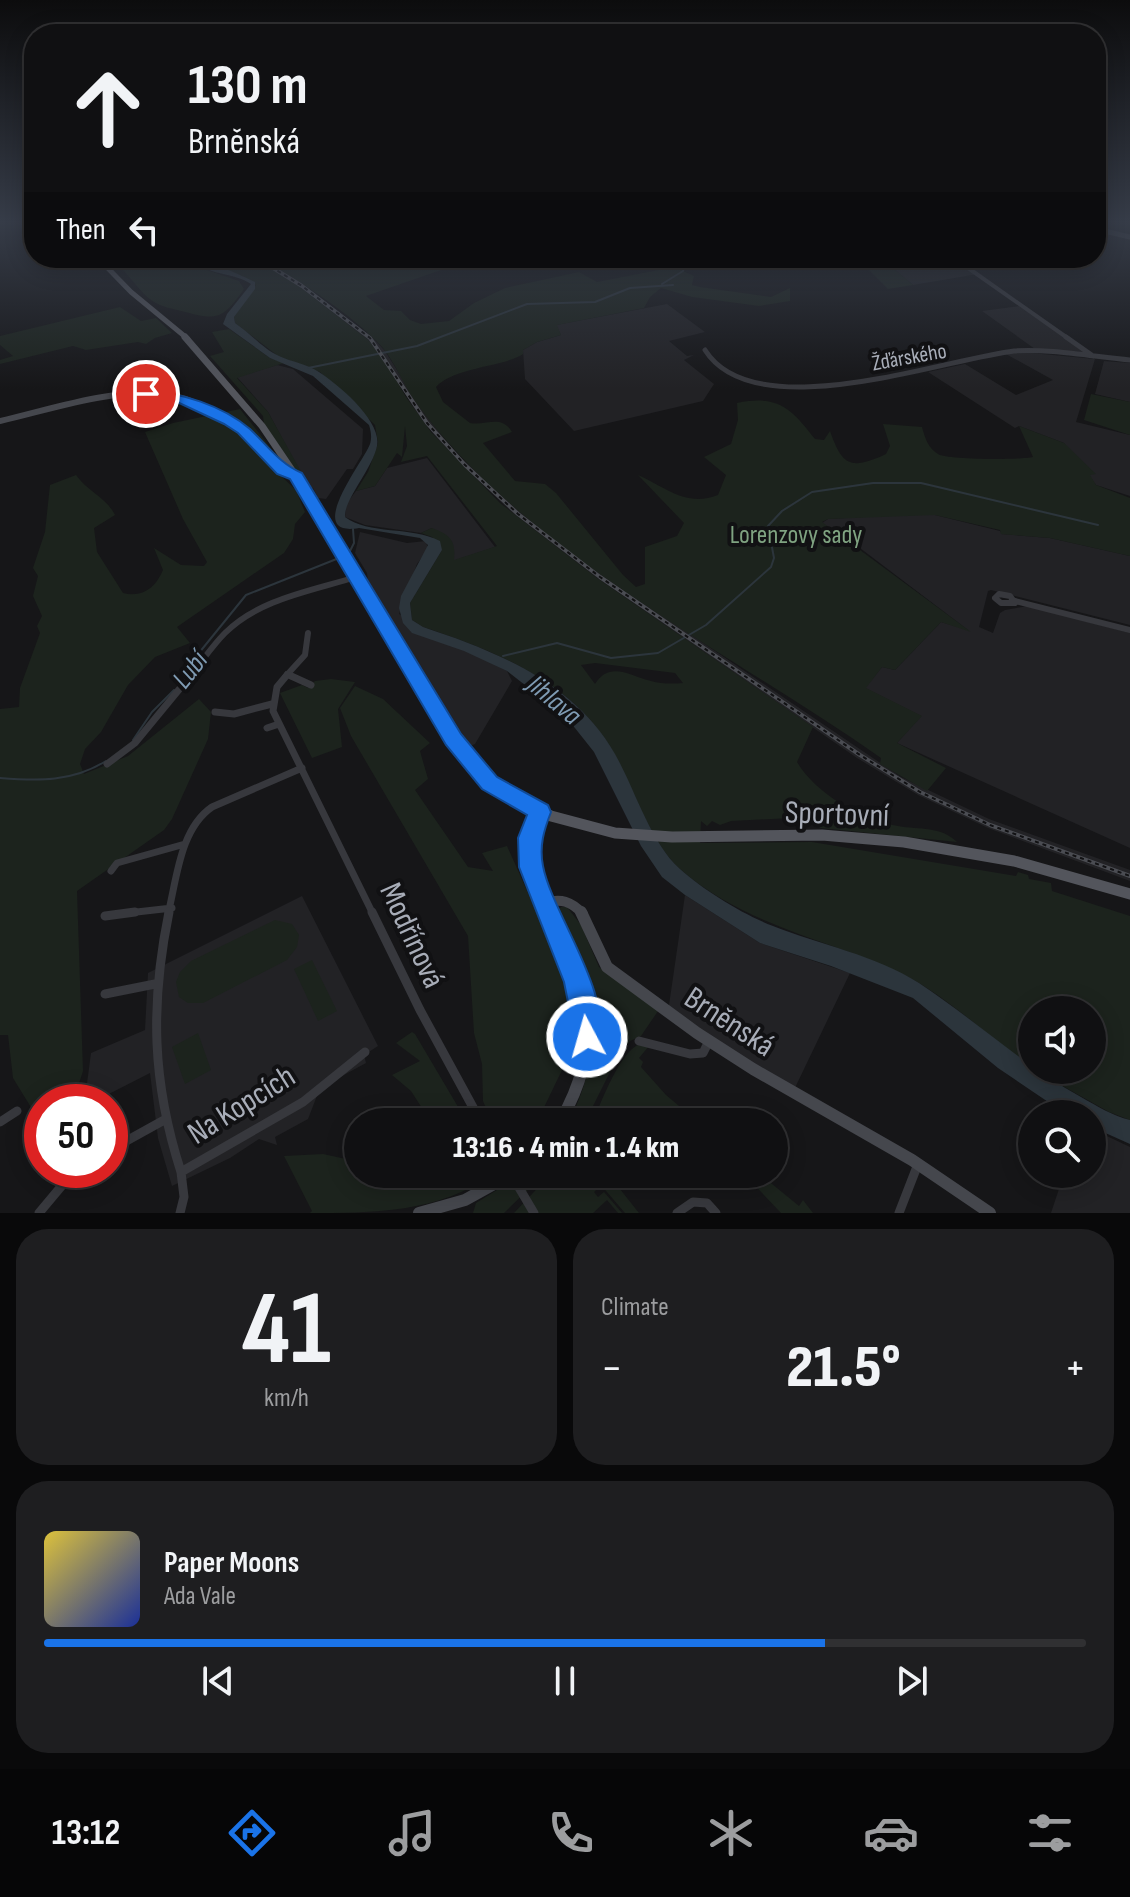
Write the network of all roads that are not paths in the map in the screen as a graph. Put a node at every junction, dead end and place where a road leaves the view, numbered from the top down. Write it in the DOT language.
graph roads {
  1 [pos="116,277"];
  2 [pos="980,277"];
  3 [pos="705,350"];
  4 [pos="1093,356"];
  5 [pos="1130,360"];
  6 [pos="0,421"];
  7 [pos="296,476"];
  8 [pos="356,577"];
  9 [pos="1015,601"];
  10 [pos="1130,630"];
  11 [pos="300,640"];
  12 [pos="287,674"];
  13 [pos="311,685"];
  14 [pos="272,704"];
  15 [pos="215,712"];
  16 [pos="279,724"];
  17 [pos="267,728"];
  18 [pos="107,764"];
  19 [pos="302,768"];
  20 [pos="537,816"];
  21 [pos="185,844"];
  22 [pos="111,871"];
  23 [pos="1130,894"];
  24 [pos="544,903"];
  25 [pos="172,908"];
  26 [pos="105,916"];
  27 [pos="155,984"];
  28 [pos="105,994"];
  29 [pos="639,1041"];
  30 [pos="709,1041"];
  31 [pos="365,1052"];
  32 [pos="473,1108"];
  33 [pos="566,1108"];
  34 [pos="17,1111"];
  35 [pos="166,1119"];
  36 [pos="0,1122"];
  37 [pos="128,1140"];
  38 [pos="918,1164"];
  39 [pos="181,1172"];
  40 [pos="60,1188"];
  41 [pos="492,1188"];
  42 [pos="520,1188"];
  43 [pos="466,1206"];
  44 [pos="39,1213"];
  45 [pos="180,1213"];
  46 [pos="419,1213"];
  47 [pos="534,1213"];
  48 [pos="677,1213"];
  49 [pos="716,1213"];
  50 [pos="899,1213"];
  51 [pos="990,1213"];
  1 -- 7 [label="main road"];
  2 -- 4 [label="street"];
  3 -- 4 [label="street, Žďárského"];
  4 -- 5 [label="street, Žďárského"];
  6 -- 7 [label="street"];
  7 -- 8 [label="main road"];
  8 -- 18 [label="street"];
  8 -- 20 [label="main road, Sportovní"];
  9 -- 10 [label="street"];
  11 -- 12 [label="street"];
  12 -- 13 [label="street"];
  12 -- 14 [label="street"];
  14 -- 15 [label="street"];
  14 -- 16 [label="street, Modřínová"];
  16 -- 17 [label="street"];
  16 -- 19 [label="street, Modřínová"];
  19 -- 21 [label="street, Na Kopcích"];
  19 -- 32 [label="street, Modřínová"];
  20 -- 23 [label="main road, Sportovní"];
  20 -- 24 [label="street"];
  21 -- 22 [label="street"];
  21 -- 25 [label="street, Na Kopcích"];
  24 -- 30 [label="street, Brněnská"];
  24 -- 33 [label="street"];
  25 -- 26 [label="street"];
  25 -- 27 [label="street, Na Kopcích"];
  27 -- 28 [label="street"];
  27 -- 35 [label="street, Na Kopcích"];
  29 -- 30 [label="street"];
  30 -- 38 [label="street, Brněnská"];
  31 -- 39 [label="street, Na Kopcích"];
  34 -- 36 [label="street"];
  35 -- 37 [label="street"];
  35 -- 39 [label="street, Na Kopcích"];
  38 -- 50 [label="street"];
  38 -- 51 [label="street, Brněnská"];
  39 -- 45 [label="street"];
  40 -- 44 [label="street"];
  41 -- 43 [label="street"];
  42 -- 47 [label="street, bridge"];
  43 -- 46 [label="street"];
  48 -- 49 [label="street"];
}
